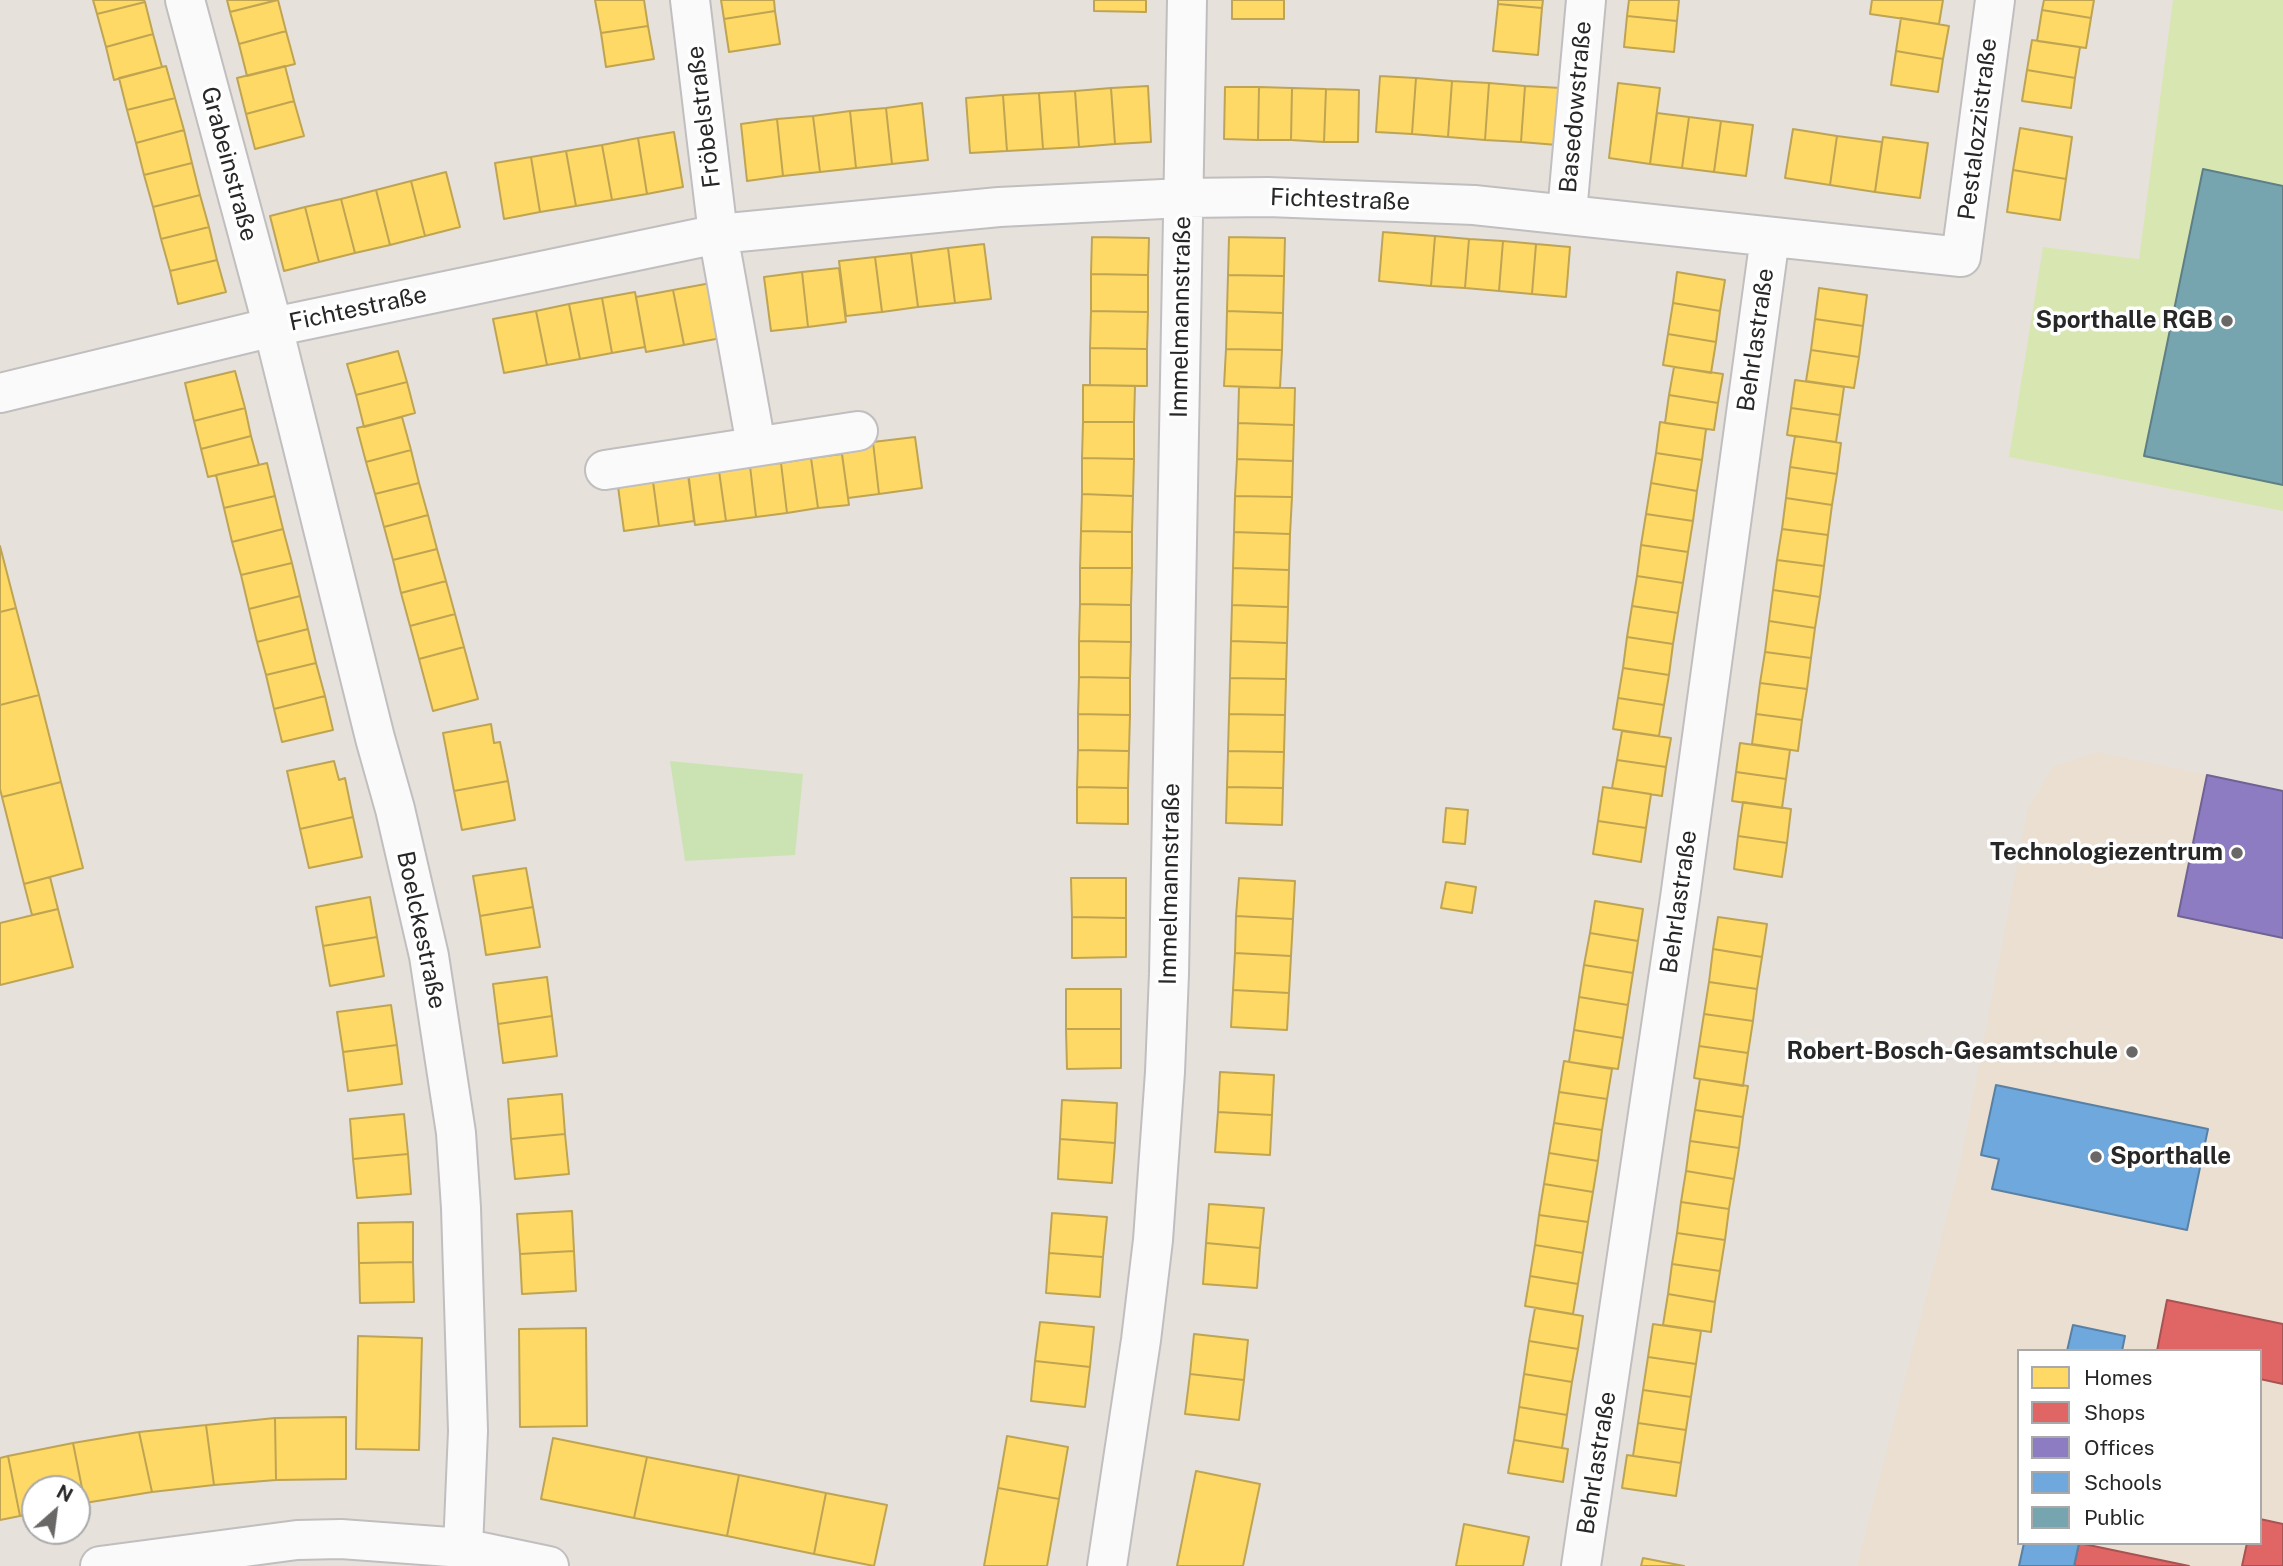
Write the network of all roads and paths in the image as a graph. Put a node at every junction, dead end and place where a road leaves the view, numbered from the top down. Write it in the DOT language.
graph roads {
  1 [pos="185,0"];
  2 [pos="690,0"];
  3 [pos="1187,0"];
  4 [pos="1586,0"];
  5 [pos="1995,0"];
  6 [pos="1183,198"];
  7 [pos="1567,213"];
  8 [pos="718,234"];
  9 [pos="1770,237"];
  10 [pos="1961,257"];
  11 [pos="273,327"];
  12 [pos="0,394"];
  13 [pos="858,431"];
  14 [pos="756,445"];
  15 [pos="606,470"];
  16 [pos="463,1548"];
  17 [pos="100,1566"];
  18 [pos="549,1566"];
  19 [pos="1107,1566"];
  20 [pos="1581,1566"];
  1 -- 11 [label="street, Grabeinstraße"];
  2 -- 8 [label="street, Fröbelstraße"];
  3 -- 6 [label="street, Immelmannstraße"];
  4 -- 7 [label="street, Basedowstraße"];
  5 -- 10 [label="street, Pestalozzistraße"];
  6 -- 7 [label="street, Fichtestraße"];
  6 -- 8 [label="street, Fichtestraße"];
  6 -- 19 [label="street, Immelmannstraße"];
  7 -- 9 [label="street, Fichtestraße"];
  8 -- 11 [label="street, Fichtestraße"];
  8 -- 14 [label="street"];
  9 -- 10 [label="street, Fichtestraße"];
  9 -- 20 [label="street, Behrlastraße"];
  11 -- 12 [label="street, Fichtestraße"];
  11 -- 16 [label="street, Boelckestraße"];
  13 -- 14 [label="street"];
  14 -- 15 [label="street"];
  16 -- 17 [label="street"];
  16 -- 18 [label="street"];
}
